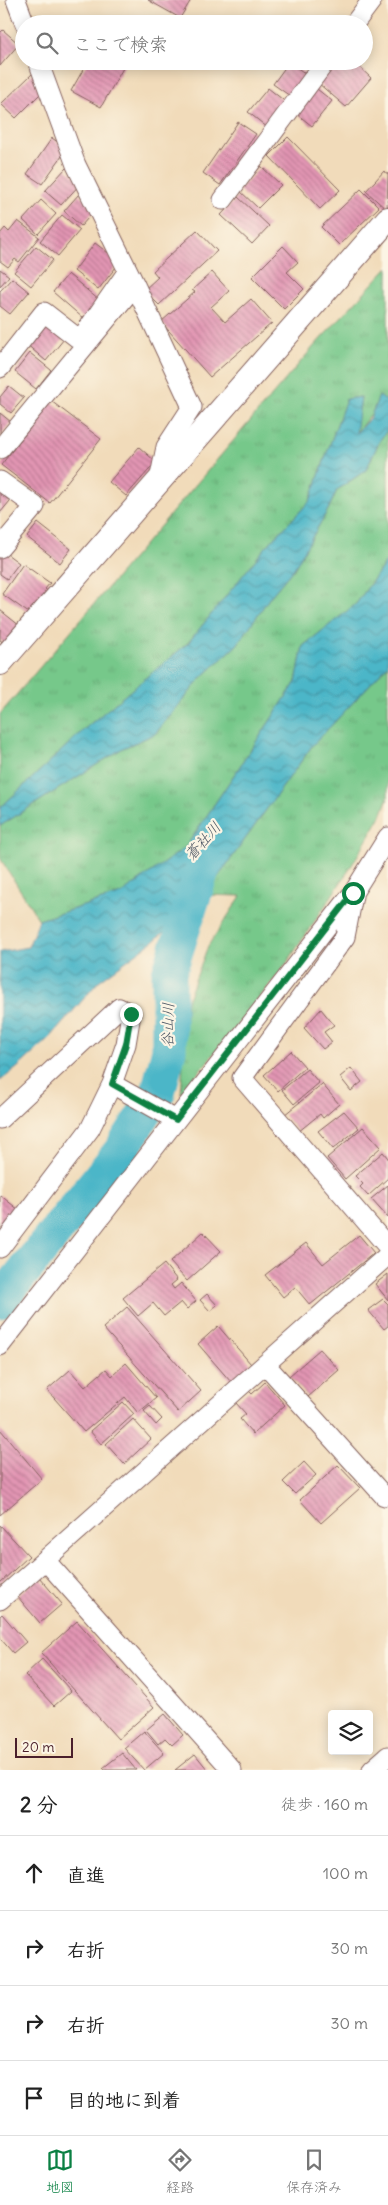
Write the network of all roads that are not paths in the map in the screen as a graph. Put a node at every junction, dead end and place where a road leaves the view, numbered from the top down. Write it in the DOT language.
graph roads {
  1 [pos="16,0"];
  2 [pos="372,0"];
  3 [pos="21,15"];
  4 [pos="361,15"];
  5 [pos="41,70"];
  6 [pos="319,70"];
  7 [pos="224,200"];
  8 [pos="388,220"];
  9 [pos="132,278"];
  10 [pos="0,368"];
  11 [pos="0,449"];
  12 [pos="0,481"];
  13 [pos="158,482"];
  14 [pos="0,548"];
  15 [pos="0,663"];
  16 [pos="388,837"];
  17 [pos="353,893"];
  18 [pos="112,1084"];
  19 [pos="0,1119"];
  20 [pos="175,1120"];
  21 [pos="388,1247"];
  22 [pos="0,1248"];
  23 [pos="388,1255"];
  24 [pos="0,1346"];
  25 [pos="265,1364"];
  26 [pos="384,1496"];
  27 [pos="44,1560"];
  28 [pos="0,1600"];
  29 [pos="388,1756"];
  30 [pos="232,1770"];
  31 [pos="372,1770"];
  1 -- 3 [label="street"];
  2 -- 4 [label="street"];
  5 -- 9 [label="street"];
  6 -- 7 [label="street"];
  8 -- 13 [label="street"];
  9 -- 10 [label="street"];
  9 -- 11 [label="street"];
  9 -- 13 [label="street"];
  12 -- 14 [label="street"];
  13 -- 15 [label="street"];
  16 -- 17 [label="street"];
  17 -- 20 [label="street"];
  17 -- 21 [label="street"];
  18 -- 19 [label="street"];
  18 -- 20 [label="street"];
  18 -- 22 [label="street"];
  20 -- 24 [label="street"];
  23 -- 25 [label="street"];
  25 -- 26 [label="street"];
  25 -- 27 [label="street"];
  27 -- 28 [label="street"];
  27 -- 30 [label="street"];
  29 -- 31 [label="street"];
}
